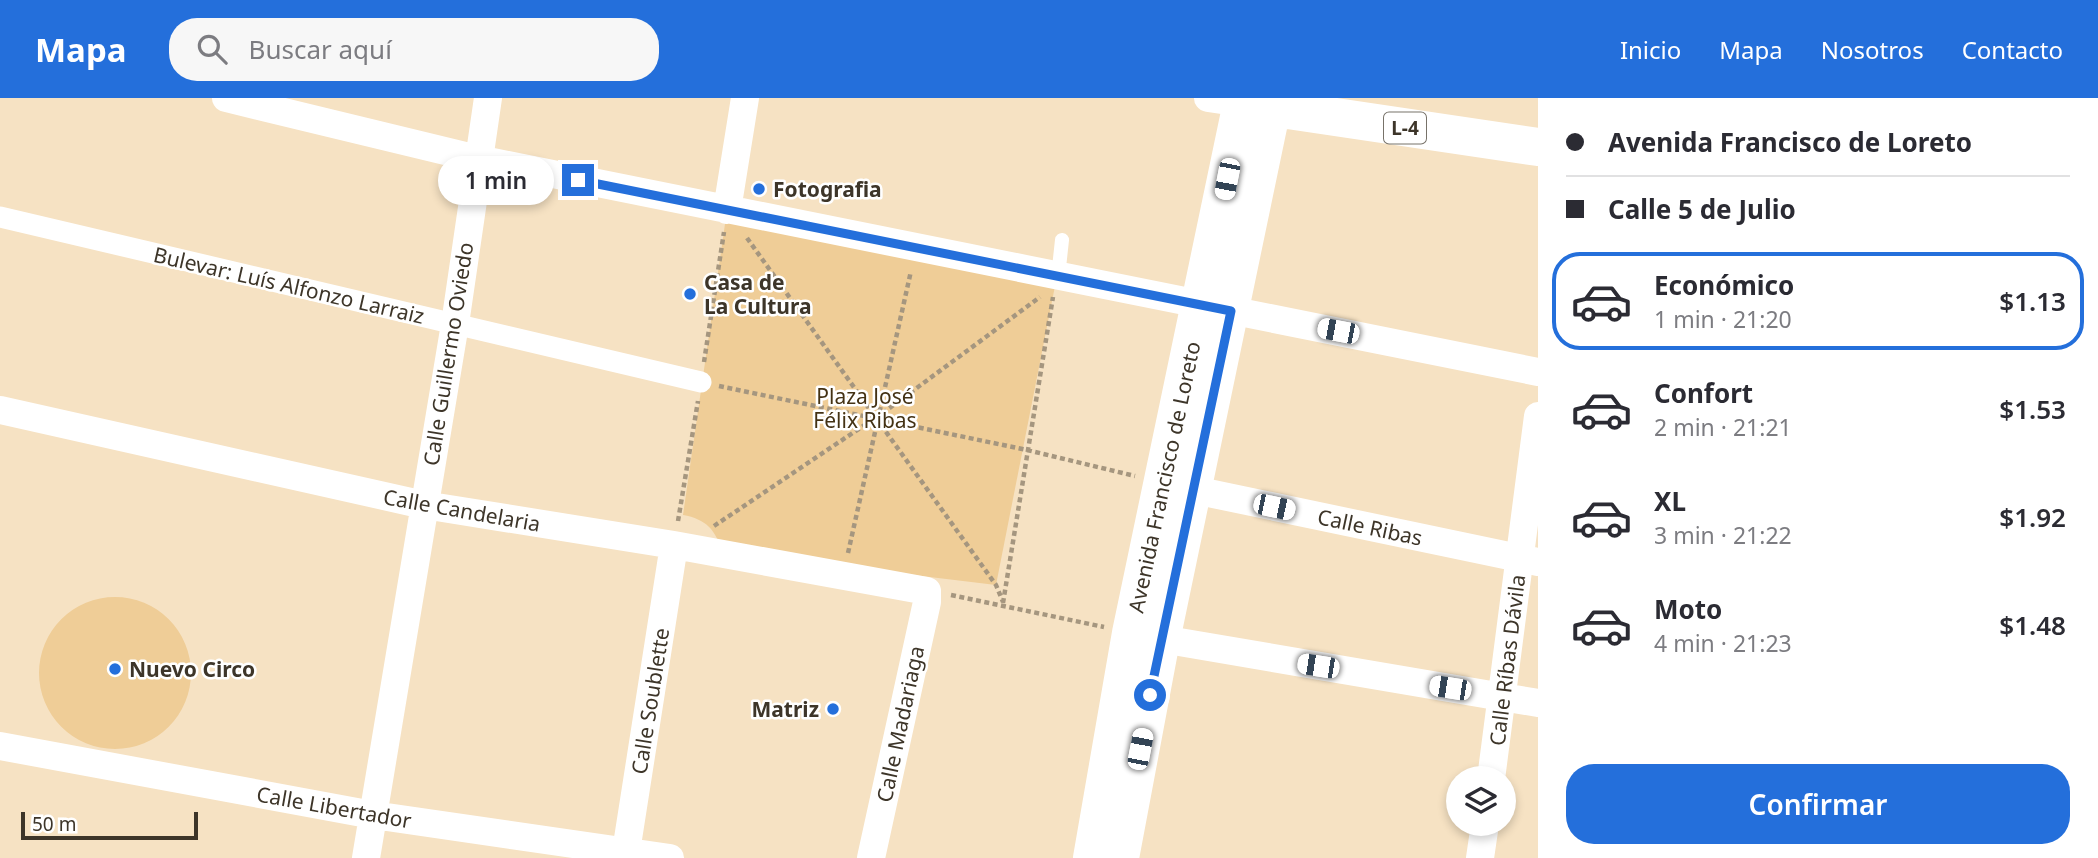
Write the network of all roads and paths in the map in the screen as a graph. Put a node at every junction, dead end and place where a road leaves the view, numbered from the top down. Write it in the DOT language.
graph roads {
  1 [pos="226,98"];
  2 [pos="488,98"];
  3 [pos="745,98"];
  4 [pos="1248,101"];
  5 [pos="1538,147"];
  6 [pos="478,159"];
  7 [pos="727,210"];
  8 [pos="0,217"];
  9 [pos="1062,240"];
  10 [pos="911,270"];
  11 [pos="1052,286"];
  12 [pos="1216,308"];
  13 [pos="455,324"];
  14 [pos="1538,372"];
  15 [pos="701,382"];
  16 [pos="0,410"];
  17 [pos="1538,416"];
  18 [pos="876,418"];
  19 [pos="1027,450"];
  20 [pos="1166,483"];
  21 [pos="424,505"];
  22 [pos="711,528"];
  23 [pos="674,545"];
  24 [pos="1529,560"];
  25 [pos="845,566"];
  26 [pos="927,591"];
  27 [pos="1003,603"];
  28 [pos="1134,634"];
  29 [pos="1503,697"];
  30 [pos="1538,703"];
  31 [pos="0,746"];
  32 [pos="1493,766"];
  33 [pos="373,815"];
  34 [pos="1483,836"];
  35 [pos="626,855"];
  36 [pos="366,858"];
  37 [pos="670,858"];
  38 [pos="871,858"];
  39 [pos="1092,858"];
  40 [pos="1120,858"];
  41 [pos="1480,858"];
  1 -- 6 [label="street"];
  2 -- 6 [label="street, Calle Guillermo Oviedo"];
  3 -- 7 [label="street"];
  4 -- 5 [label="main road, L-4"];
  4 -- 12 [label="main road, Avenida Francisco de Loreto"];
  6 -- 7 [label="street"];
  6 -- 13 [label="street, Calle Guillermo Oviedo"];
  7 -- 11 [label="street"];
  7 -- 18 [label="path"];
  8 -- 13 [label="street, Bulevar: Luís Alfonzo Larraiz"];
  9 -- 11 [label="lane"];
  10 -- 18 [label="path"];
  11 -- 12 [label="street"];
  11 -- 18 [label="path"];
  11 -- 19 [label="path"];
  12 -- 14 [label="street"];
  12 -- 20 [label="main road, Avenida Francisco de Loreto"];
  13 -- 15 [label="street, Bulevar: Luís Alfonzo Larraiz"];
  13 -- 21 [label="street, Calle Guillermo Oviedo"];
  15 -- 18 [label="path"];
  16 -- 21 [label="street, Calle Candelaria"];
  17 -- 24 [label="street, Calle Ríbas Dávila"];
  18 -- 19 [label="path"];
  18 -- 22 [label="path"];
  18 -- 25 [label="path"];
  18 -- 27 [label="path"];
  19 -- 20 [label="path"];
  19 -- 27 [label="path"];
  20 -- 24 [label="street, Calle Ribas"];
  20 -- 28 [label="main road, Avenida Francisco de Loreto"];
  21 -- 23 [label="street, Calle Candelaria"];
  21 -- 33 [label="street, Calle Guillermo Oviedo"];
  23 -- 26 [label="street, Calle Candelaria"];
  23 -- 35 [label="street, Calle Soublette"];
  24 -- 29 [label="street, Calle Ríbas Dávila"];
  26 -- 27 [label="path"];
  26 -- 38 [label="street, Calle Madariaga"];
  27 -- 28 [label="path"];
  28 -- 29 [label="street"];
  28 -- 39 [label="main road, Avenida Francisco de Loreto"];
  28 -- 40 [label="main road, Avenida Francisco de Loreto"];
  29 -- 30 [label="street"];
  29 -- 32 [label="street, Calle Ríbas Dávila"];
  31 -- 33 [label="street, Calle Libertador"];
  33 -- 35 [label="street, Calle Libertador"];
  33 -- 36 [label="street, Calle Guillermo Oviedo"];
  34 -- 41 [label="street"];
  35 -- 37 [label="street, Calle Libertador"];
}
